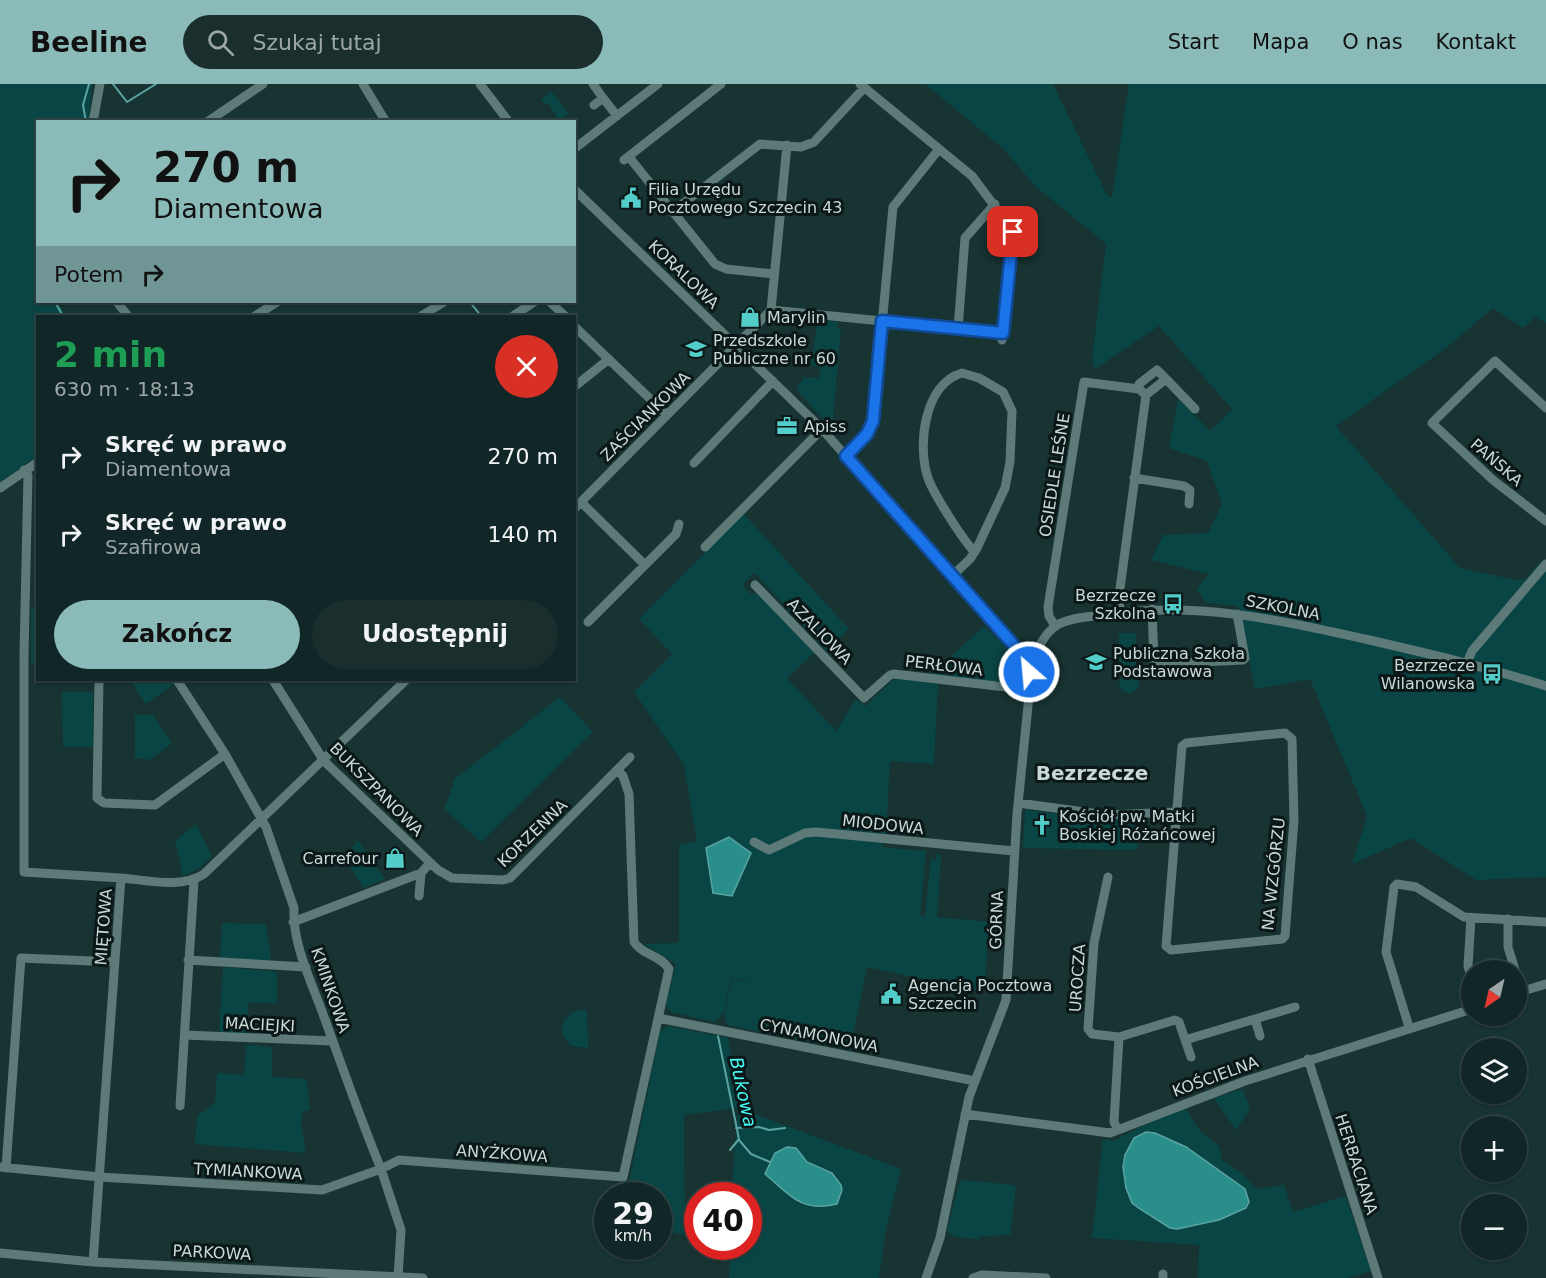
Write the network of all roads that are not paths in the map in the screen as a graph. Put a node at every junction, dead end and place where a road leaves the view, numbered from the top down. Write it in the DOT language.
graph roads {
  1 [pos="100,84"];
  2 [pos="263,84"];
  3 [pos="363,84"];
  4 [pos="480,84"];
  5 [pos="593,84"];
  6 [pos="658,84"];
  7 [pos="718,85"];
  8 [pos="862,86"];
  9 [pos="603,98"];
  10 [pos="594,105"];
  11 [pos="617,116"];
  12 [pos="93,120"];
  13 [pos="210,120"];
  14 [pos="383,120"];
  15 [pos="507,120"];
  16 [pos="787,145"];
  17 [pos="576,147"];
  18 [pos="939,148"];
  19 [pos="576,191"];
  20 [pos="995,204"];
  21 [pos="672,212"];
  22 [pos="774,274"];
  23 [pos="118,303"];
  24 [pos="276,303"];
  25 [pos="442,303"];
  26 [pos="532,303"];
  27 [pos="551,303"];
  28 [pos="771,310"];
  29 [pos="127,315"];
  30 [pos="257,315"];
  31 [pos="423,315"];
  32 [pos="514,315"];
  33 [pos="564,315"];
  34 [pos="882,321"];
  35 [pos="576,328"];
  36 [pos="958,328"];
  37 [pos="736,345"];
  38 [pos="609,359"];
  39 [pos="1166,379"];
  40 [pos="773,381"];
  41 [pos="576,385"];
  42 [pos="1143,392"];
  43 [pos="1546,408"];
  44 [pos="1195,409"];
  45 [pos="667,415"];
  46 [pos="822,429"];
  47 [pos="846,456"];
  48 [pos="36,463"];
  49 [pos="694,463"];
  50 [pos="24,470"];
  51 [pos="1134,478"];
  52 [pos="0,488"];
  53 [pos="1189,504"];
  54 [pos="578,505"];
  55 [pos="1546,521"];
  56 [pos="679,524"];
  57 [pos="968,540"];
  58 [pos="980,540"];
  59 [pos="26,543"];
  60 [pos="36,543"];
  61 [pos="705,547"];
  62 [pos="975,552"];
  63 [pos="1546,564"];
  64 [pos="645,565"];
  65 [pos="953,575"];
  66 [pos="755,585"];
  67 [pos="1152,609"];
  68 [pos="1120,612"];
  69 [pos="1237,614"];
  70 [pos="588,622"];
  71 [pos="1055,626"];
  72 [pos="1026,661"];
  73 [pos="1467,663"];
  74 [pos="99,681"];
  75 [pos="178,681"];
  76 [pos="274,681"];
  77 [pos="403,681"];
  78 [pos="1546,686"];
  79 [pos="1030,690"];
  80 [pos="864,698"];
  81 [pos="225,754"];
  82 [pos="630,757"];
  83 [pos="324,760"];
  84 [pos="617,770"];
  85 [pos="1018,803"];
  86 [pos="1176,812"];
  87 [pos="261,819"];
  88 [pos="754,842"];
  89 [pos="1014,851"];
  90 [pos="430,863"];
  91 [pos="421,873"];
  92 [pos="1108,877"];
  93 [pos="121,878"];
  94 [pos="452,878"];
  95 [pos="194,881"];
  96 [pos="420,896"];
  97 [pos="1471,918"];
  98 [pos="1508,919"];
  99 [pos="293,922"];
  100 [pos="1546,922"];
  101 [pos="188,960"];
  102 [pos="1468,960"];
  103 [pos="1512,960"];
  104 [pos="115,962"];
  105 [pos="306,967"];
  106 [pos="1546,984"];
  107 [pos="1527,990"];
  108 [pos="1295,1007"];
  109 [pos="648,1009"];
  110 [pos="1461,1012"];
  111 [pos="659,1014"];
  112 [pos="1255,1019"];
  113 [pos="1409,1027"];
  114 [pos="185,1035"];
  115 [pos="1260,1036"];
  116 [pos="1119,1037"];
  117 [pos="1185,1040"];
  118 [pos="333,1041"];
  119 [pos="1191,1057"];
  120 [pos="1308,1059"];
  121 [pos="975,1081"];
  122 [pos="180,1106"];
  123 [pos="965,1114"];
  124 [pos="1118,1130"];
  125 [pos="3,1167"];
  126 [pos="381,1169"];
  127 [pos="100,1177"];
  128 [pos="0,1253"];
  129 [pos="93,1262"];
  130 [pos="187,1266"];
  131 [pos="398,1277"];
  132 [pos="187,1278"];
  133 [pos="423,1278"];
  134 [pos="926,1278"];
  135 [pos="973,1278"];
  136 [pos="1031,1278"];
  137 [pos="1046,1278"];
  138 [pos="1378,1278"];
  1 -- 12 [label="street"];
  2 -- 13 [label="street"];
  3 -- 14 [label="street"];
  4 -- 15 [label="street"];
  5 -- 9 [label="street"];
  6 -- 11 [label="street"];
  7 -- 21 [label="street"];
  8 -- 16 [label="street"];
  8 -- 18 [label="street"];
  9 -- 10 [label="street"];
  9 -- 11 [label="street"];
  11 -- 17 [label="street"];
  16 -- 21 [label="street"];
  16 -- 22 [label="street"];
  18 -- 20 [label="street"];
  18 -- 34 [label="street"];
  19 -- 37 [label="street, KORALOWA"];
  20 -- 36 [label="street"];
  20 -- 36 [label="street"];
  21 -- 22 [label="street"];
  22 -- 28 [label="street"];
  23 -- 29 [label="street"];
  24 -- 30 [label="street"];
  25 -- 31 [label="street"];
  26 -- 32 [label="street"];
  27 -- 33 [label="street"];
  28 -- 34 [label="street"];
  28 -- 37 [label="street, ZAŚCIANKOWA"];
  34 -- 36 [label="street"];
  34 -- 47 [label="street"];
  35 -- 38 [label="street"];
  37 -- 40 [label="street, KORALOWA"];
  37 -- 45 [label="street, ZAŚCIANKOWA"];
  38 -- 41 [label="street"];
  38 -- 45 [label="street"];
  39 -- 42 [label="street"];
  39 -- 42 [label="street"];
  39 -- 44 [label="street"];
  40 -- 46 [label="street, KORALOWA"];
  40 -- 49 [label="street"];
  42 -- 51 [label="street"];
  42 -- 71 [label="street, OSIEDLE LEŚNE"];
  43 -- 55 [label="street, PAŃSKA"];
  45 -- 54 [label="street, ZAŚCIANKOWA"];
  46 -- 47 [label="street, KORALOWA"];
  46 -- 61 [label="street"];
  47 -- 65 [label="street, KORALOWA"];
  48 -- 50 [label="street"];
  50 -- 52 [label="street"];
  50 -- 59 [label="street, MIĘTOWA"];
  51 -- 53 [label="street"];
  51 -- 68 [label="street"];
  54 -- 64 [label="street"];
  56 -- 64 [label="street"];
  57 -- 58 [label="street"];
  57 -- 58 [label="street"];
  57 -- 62 [label="street"];
  58 -- 62 [label="street"];
  59 -- 60 [label="street"];
  59 -- 93 [label="street, MIĘTOWA"];
  62 -- 65 [label="street"];
  63 -- 73 [label="street"];
  64 -- 70 [label="street"];
  65 -- 72 [label="street, KORALOWA"];
  66 -- 80 [label="street, AZALIOWA"];
  67 -- 68 [label="street, SZKOLNA"];
  67 -- 69 [label="street, SZKOLNA"];
  67 -- 69 [label="street"];
  68 -- 71 [label="street, SZKOLNA"];
  69 -- 73 [label="street, SZKOLNA"];
  71 -- 72 [label="street"];
  72 -- 79 [label="street, GÓRNA"];
  73 -- 78 [label="street, SZKOLNA"];
  74 -- 81 [label="street"];
  75 -- 81 [label="street, KMINKOWA"];
  76 -- 83 [label="street, BUKSZPANOWA"];
  77 -- 83 [label="street"];
  79 -- 80 [label="street, PERŁOWA"];
  79 -- 85 [label="street, GÓRNA"];
  81 -- 87 [label="street, KMINKOWA"];
  82 -- 84 [label="street, KORZENNA"];
  83 -- 87 [label="street"];
  83 -- 90 [label="street, BUKSZPANOWA"];
  84 -- 94 [label="street, KORZENNA"];
  84 -- 111 [label="street"];
  85 -- 86 [label="street"];
  85 -- 89 [label="street, GÓRNA"];
  86 -- 86 [label="street, NA WZGÓRZU"];
  87 -- 95 [label="street"];
  87 -- 99 [label="street, KMINKOWA"];
  88 -- 89 [label="street, MIODOWA"];
  89 -- 121 [label="street, GÓRNA"];
  90 -- 91 [label="street"];
  90 -- 94 [label="street, BUKSZPANOWA"];
  91 -- 96 [label="street"];
  91 -- 99 [label="street"];
  92 -- 116 [label="street, UROCZA"];
  93 -- 95 [label="street"];
  93 -- 104 [label="street, MIĘTOWA"];
  95 -- 101 [label="street"];
  97 -- 98 [label="street"];
  97 -- 102 [label="street"];
  97 -- 113 [label="street"];
  98 -- 100 [label="street"];
  98 -- 103 [label="street"];
  99 -- 105 [label="street, KMINKOWA"];
  101 -- 105 [label="street"];
  101 -- 114 [label="street"];
  104 -- 125 [label="street"];
  104 -- 127 [label="street, MIĘTOWA"];
  105 -- 118 [label="street, KMINKOWA"];
  106 -- 107 [label="street"];
  108 -- 112 [label="street"];
  109 -- 111 [label="street, CYNAMONOWA"];
  110 -- 113 [label="street, KOŚCIELNA"];
  111 -- 121 [label="street, CYNAMONOWA"];
  111 -- 126 [label="street, ANYŻKOWA"];
  112 -- 115 [label="street"];
  112 -- 117 [label="street"];
  113 -- 120 [label="street, KOŚCIELNA"];
  114 -- 118 [label="street, MACIEJKI"];
  114 -- 122 [label="street"];
  116 -- 117 [label="street"];
  116 -- 124 [label="street"];
  117 -- 119 [label="street"];
  118 -- 126 [label="street, KMINKOWA"];
  120 -- 124 [label="street, KOŚCIELNA"];
  120 -- 138 [label="street, HERBACIANA"];
  121 -- 123 [label="street, GÓRNA"];
  123 -- 124 [label="street, KOŚCIELNA"];
  123 -- 134 [label="street, GÓRNA"];
  125 -- 127 [label="street, TYMIANKOWA"];
  126 -- 127 [label="street, TYMIANKOWA"];
  126 -- 131 [label="street"];
  127 -- 129 [label="street, MIĘTOWA"];
  128 -- 129 [label="street, PARKOWA"];
  129 -- 130 [label="street, PARKOWA"];
  130 -- 131 [label="street, PARKOWA"];
  130 -- 132 [label="street"];
  131 -- 133 [label="street, PARKOWA"];
  135 -- 136 [label="street"];
  136 -- 137 [label="street"];
}
